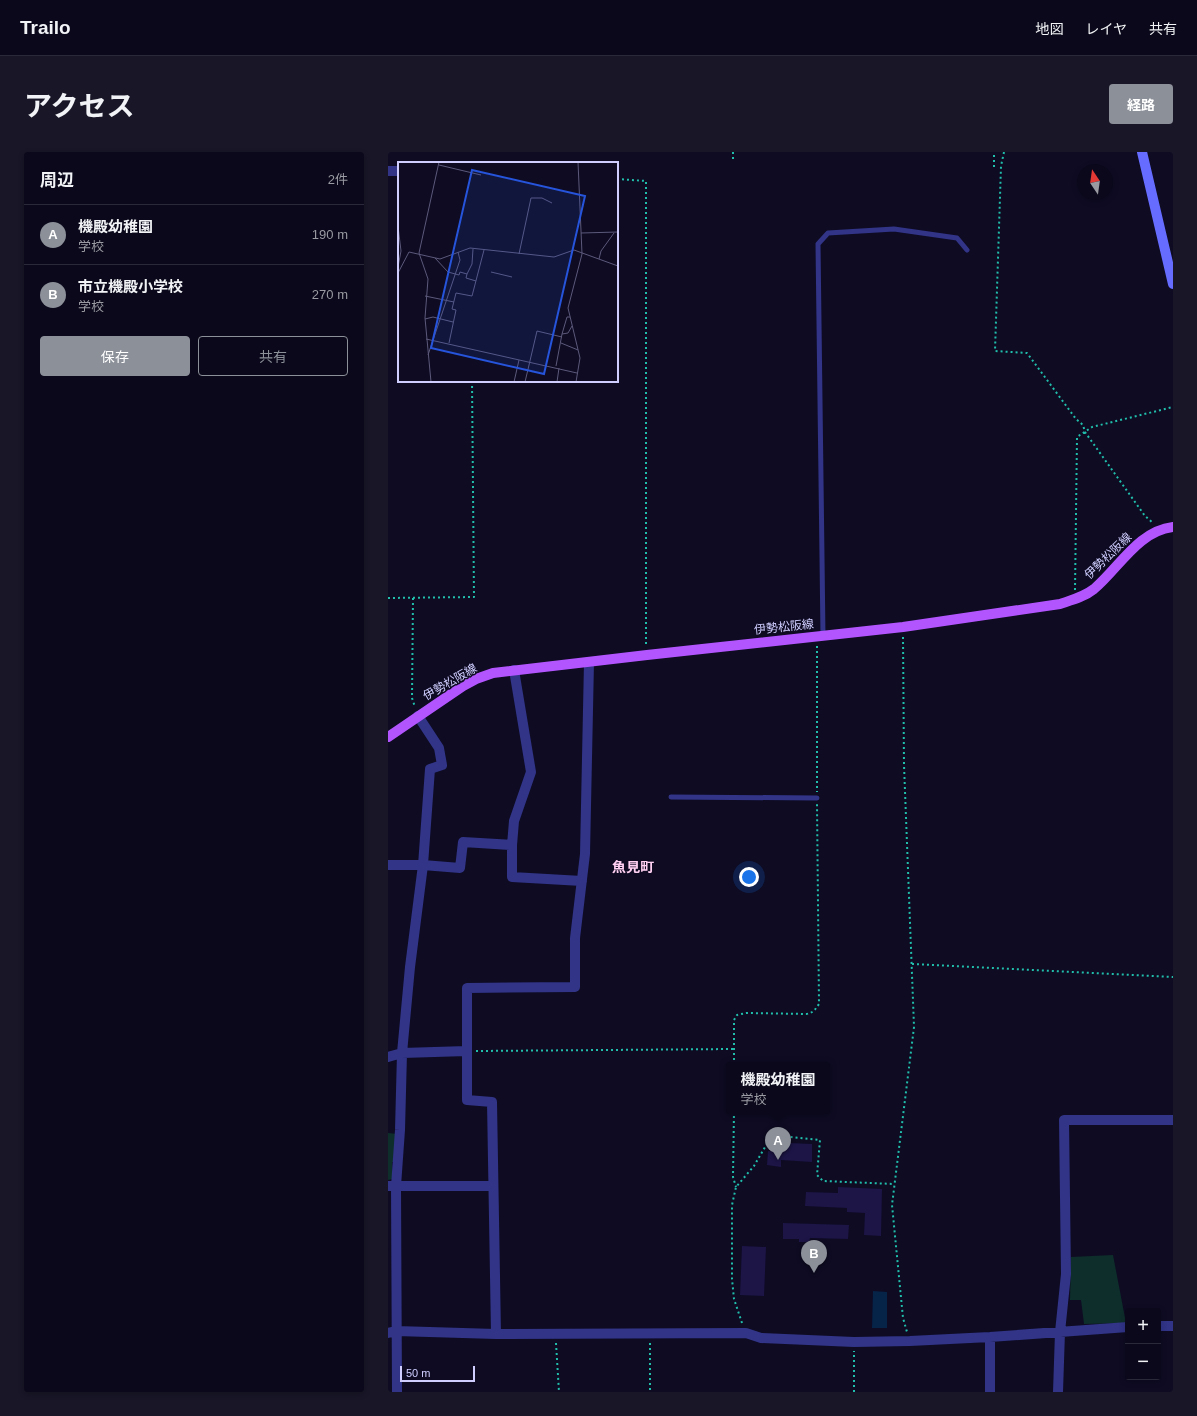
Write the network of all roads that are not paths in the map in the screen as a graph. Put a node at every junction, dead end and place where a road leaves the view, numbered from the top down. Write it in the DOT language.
graph roads {
  1 [pos="1142,152"];
  2 [pos="967,250"];
  3 [pos="1173,284"];
  4 [pos="1173,527"];
  5 [pos="820,636"];
  6 [pos="589,662"];
  7 [pos="514,670"];
  8 [pos="418,716"];
  9 [pos="388,737"];
  10 [pos="671,797"];
  11 [pos="817,798"];
  12 [pos="512,845"];
  13 [pos="423,865"];
  14 [pos="388,866"];
  15 [pos="582,881"];
  16 [pos="467,1051"];
  17 [pos="402,1053"];
  18 [pos="388,1057"];
  19 [pos="1173,1120"];
  20 [pos="392,1186"];
  21 [pos="493,1186"];
  22 [pos="1161,1326"];
  23 [pos="1173,1326"];
  24 [pos="1125,1327"];
  25 [pos="392,1332"];
  26 [pos="1060,1332"];
  27 [pos="496,1334"];
  28 [pos="990,1337"];
  29 [pos="397,1392"];
  30 [pos="990,1392"];
  31 [pos="1058,1392"];
  1 -- 3 [label="street"];
  2 -- 5 [label="lane"];
  4 -- 5 [label="main road, 伊勢松阪線"];
  5 -- 6 [label="main road, 伊勢松阪線"];
  6 -- 7 [label="main road, 伊勢松阪線"];
  6 -- 15 [label="street"];
  7 -- 8 [label="main road, 伊勢松阪線"];
  7 -- 12 [label="street"];
  8 -- 9 [label="main road, 伊勢松阪線"];
  8 -- 13 [label="street"];
  10 -- 11 [label="lane"];
  12 -- 13 [label="street"];
  12 -- 15 [label="street"];
  13 -- 14 [label="street"];
  13 -- 17 [label="street"];
  15 -- 16 [label="street"];
  16 -- 17 [label="street"];
  16 -- 21 [label="street"];
  17 -- 18 [label="street"];
  17 -- 20 [label="street"];
  19 -- 26 [label="street"];
  20 -- 21 [label="street"];
  20 -- 25 [label="street"];
  21 -- 27 [label="street"];
  22 -- 23 [label="street"];
  24 -- 26 [label="street"];
  25 -- 27 [label="street"];
  25 -- 29 [label="street"];
  26 -- 28 [label="street"];
  26 -- 31 [label="street"];
  27 -- 28 [label="street"];
  28 -- 30 [label="street"];
}
